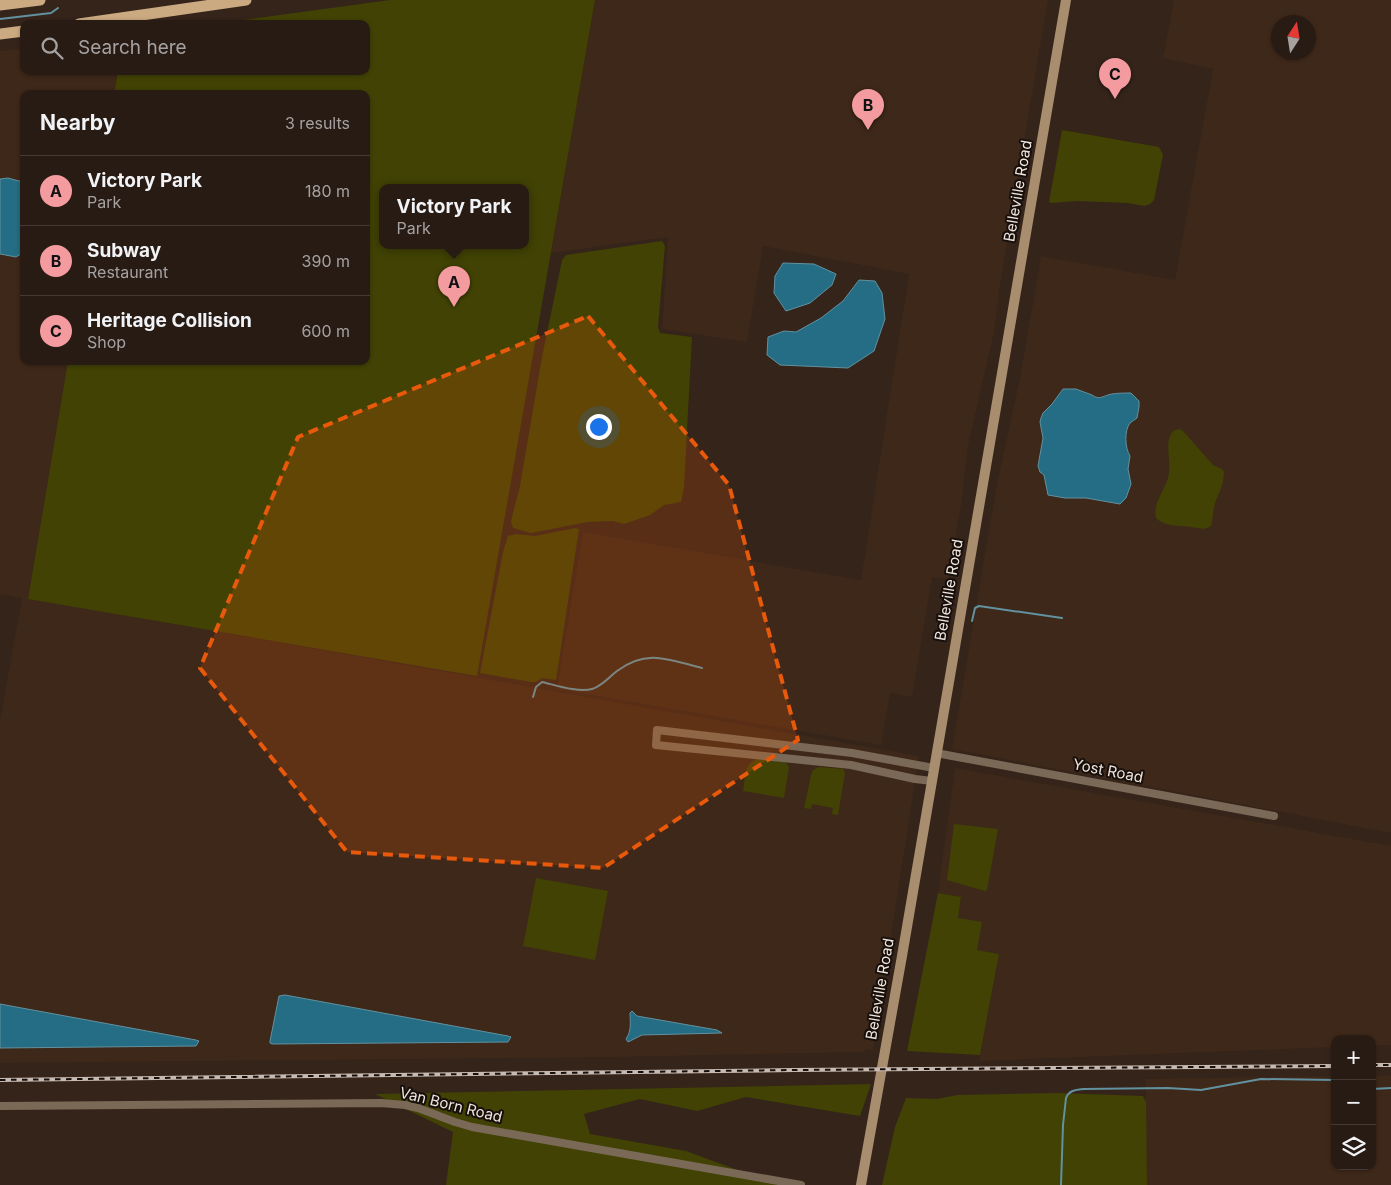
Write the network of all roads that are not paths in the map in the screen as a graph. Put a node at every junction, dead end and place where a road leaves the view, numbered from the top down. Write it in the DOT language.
graph roads {
  1 [pos="40,0"];
  2 [pos="246,0"];
  3 [pos="1066,0"];
  4 [pos="231,1"];
  5 [pos="0,5"];
  6 [pos="106,20"];
  7 [pos="20,32"];
  8 [pos="0,34"];
  9 [pos="740,740"];
  10 [pos="804,747"];
  11 [pos="852,753"];
  12 [pos="936,753"];
  13 [pos="739,754"];
  14 [pos="803,760"];
  15 [pos="851,765"];
  16 [pos="934,768"];
  17 [pos="932,781"];
  18 [pos="1274,816"];
  19 [pos="0,1106"];
  20 [pos="801,1185"];
  21 [pos="861,1185"];
  1 -- 5 [label="main road"];
  2 -- 4 [label="main road"];
  3 -- 12 [label="main road, Belleville Road"];
  4 -- 6 [label="main road"];
  7 -- 8 [label="main road"];
  9 -- 10 [label="street"];
  9 -- 13 [label="street"];
  9 -- 13 [label="street"];
  10 -- 11 [label="street"];
  10 -- 14 [label="street"];
  11 -- 15 [label="street"];
  11 -- 16 [label="street"];
  12 -- 16 [label="main road, Belleville Road"];
  12 -- 18 [label="street, Yost Road"];
  13 -- 14 [label="street"];
  14 -- 15 [label="street"];
  15 -- 17 [label="street"];
  16 -- 17 [label="main road, Belleville Road"];
  17 -- 21 [label="main road, Belleville Road"];
  19 -- 20 [label="street, Van Born Road"];
}
